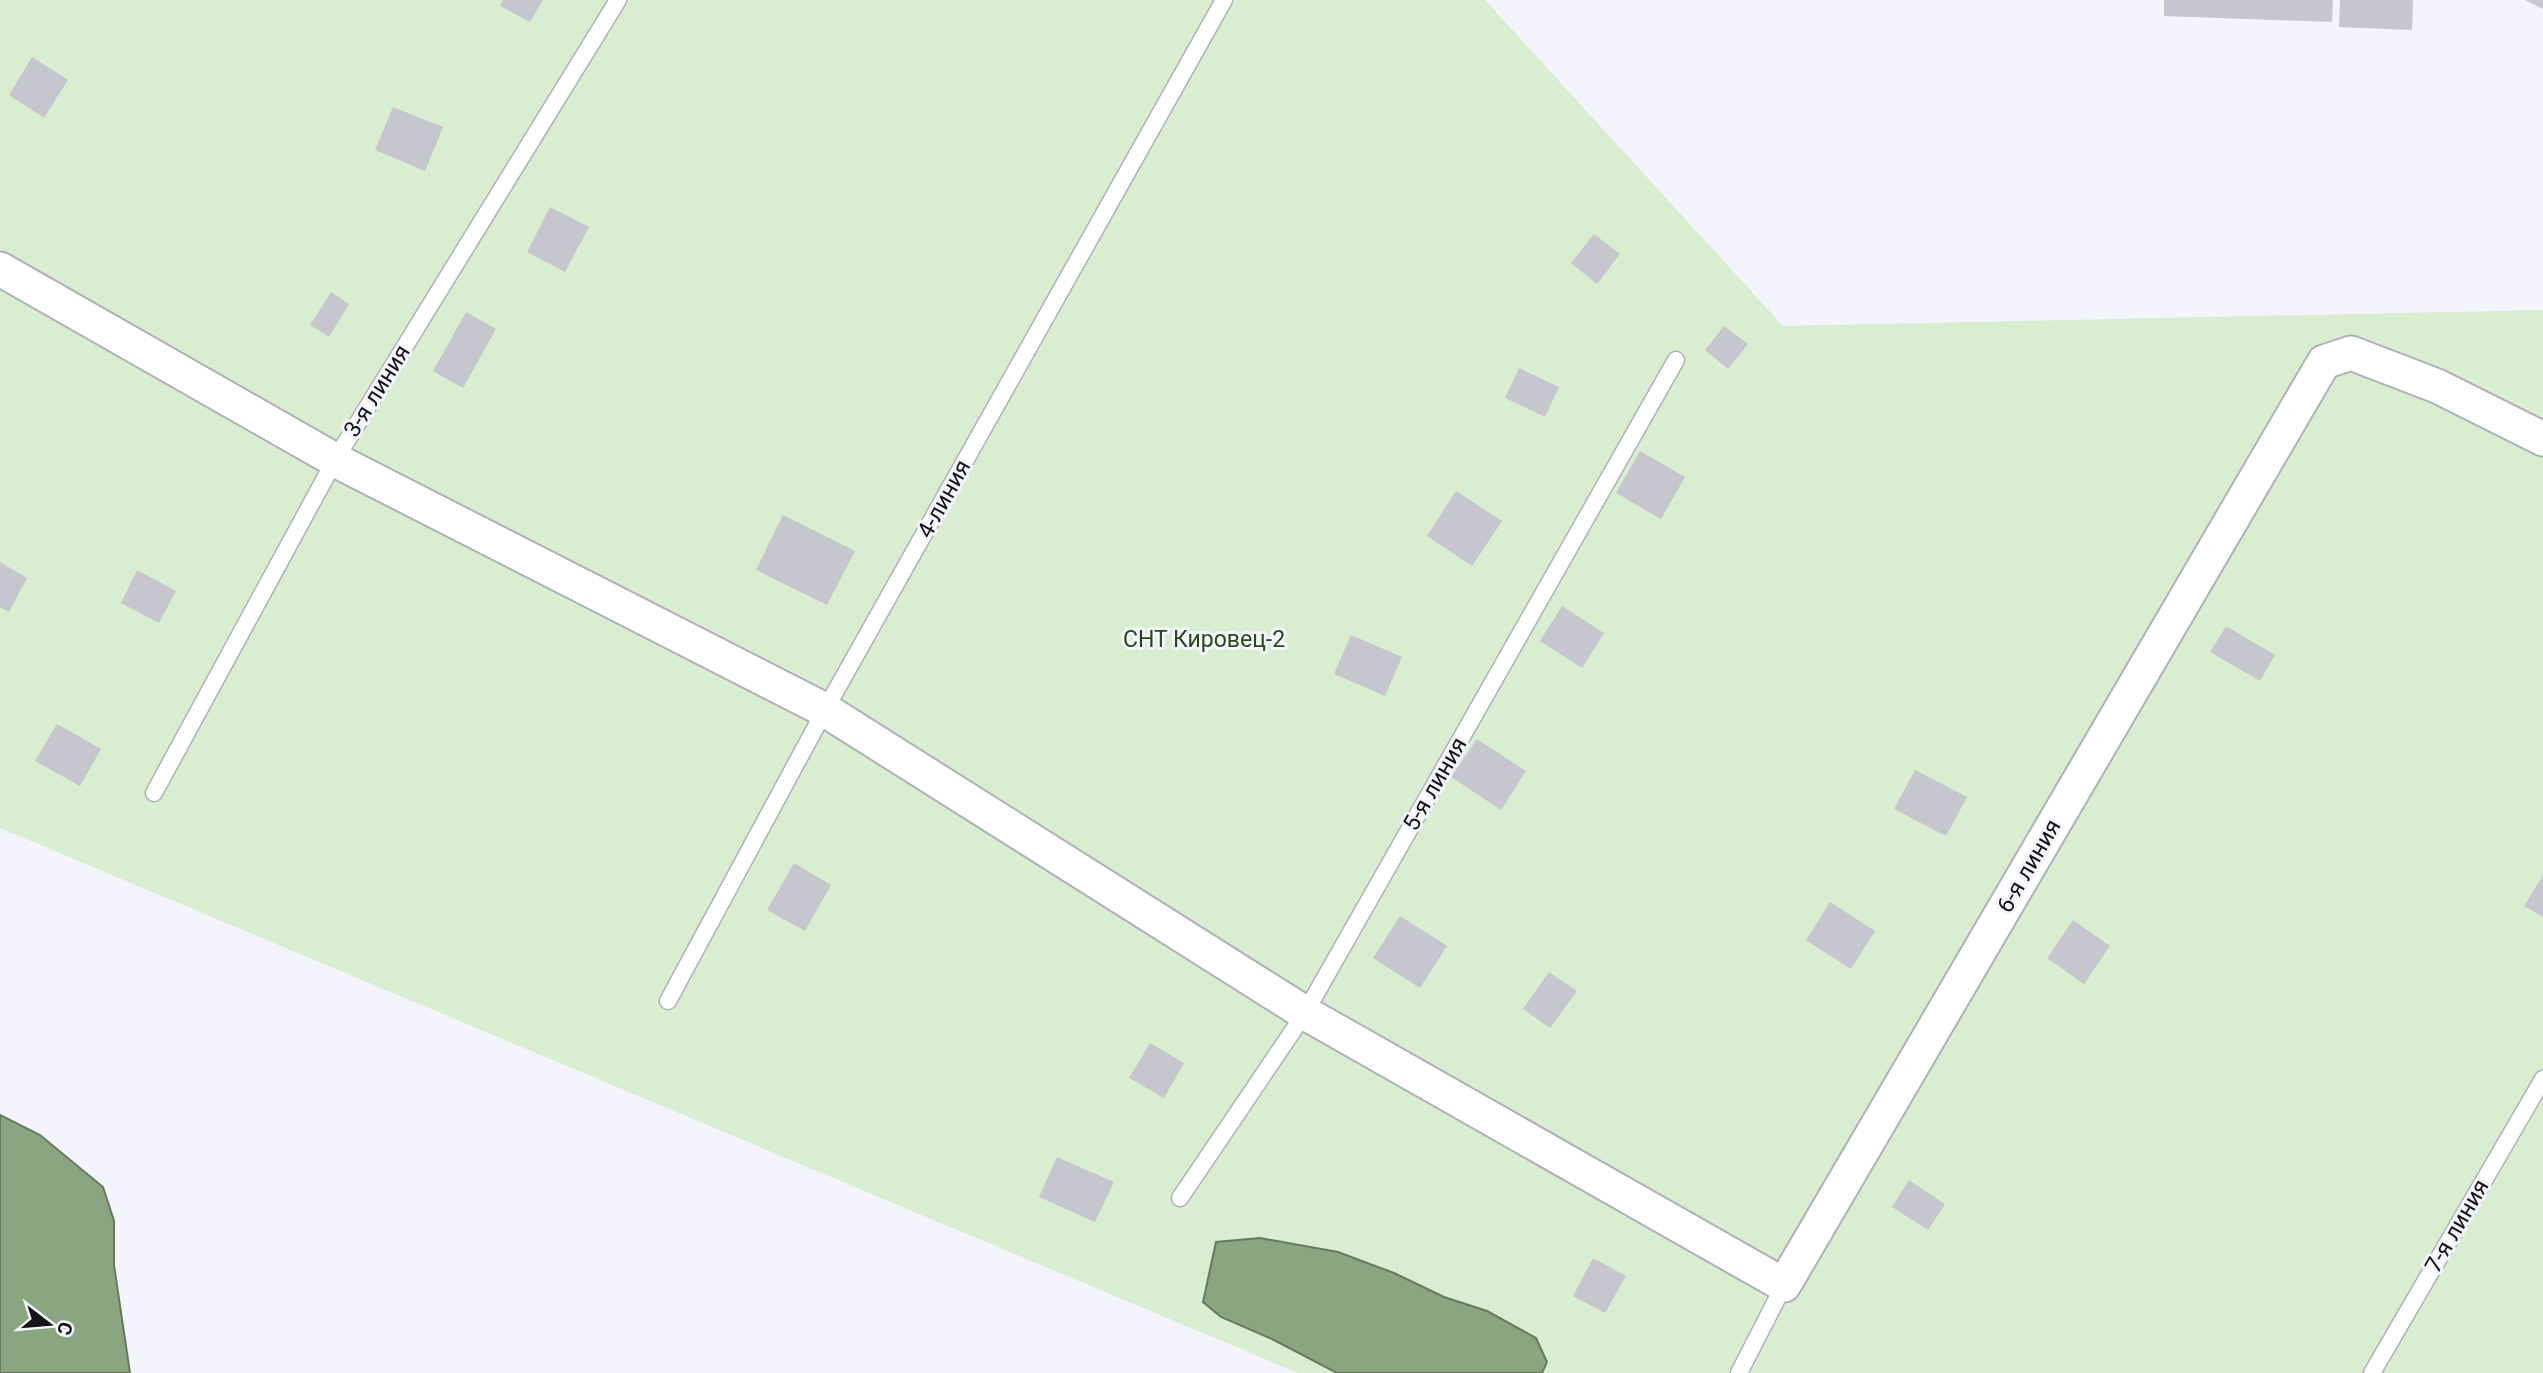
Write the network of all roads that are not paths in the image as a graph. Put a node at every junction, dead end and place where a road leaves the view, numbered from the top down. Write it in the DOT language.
graph roads {
  1 [pos="618,0"];
  2 [pos="1224,0"];
  3 [pos="0,269"];
  4 [pos="1676,360"];
  5 [pos="2543,439"];
  6 [pos="335,460"];
  7 [pos="825,710"];
  8 [pos="154,793"];
  9 [pos="668,1002"];
  10 [pos="1305,1013"];
  11 [pos="2543,1079"];
  12 [pos="1180,1198"];
  13 [pos="1784,1285"];
  14 [pos="1739,1373"];
  15 [pos="2372,1373"];
  1 -- 6 [label="lane, 3-я линия"];
  2 -- 7 [label="lane, 4-линия"];
  3 -- 6 [label="street"];
  4 -- 10 [label="lane, 5-я линия"];
  5 -- 13 [label="street, 6-я линия"];
  6 -- 7 [label="street"];
  6 -- 8 [label="lane, 3-я линия"];
  7 -- 9 [label="lane, 4-линия"];
  7 -- 10 [label="street"];
  10 -- 12 [label="lane, 5-я линия"];
  10 -- 13 [label="street"];
  11 -- 15 [label="lane, 7-я линия"];
  13 -- 14 [label="lane, 6-я линия"];
}
